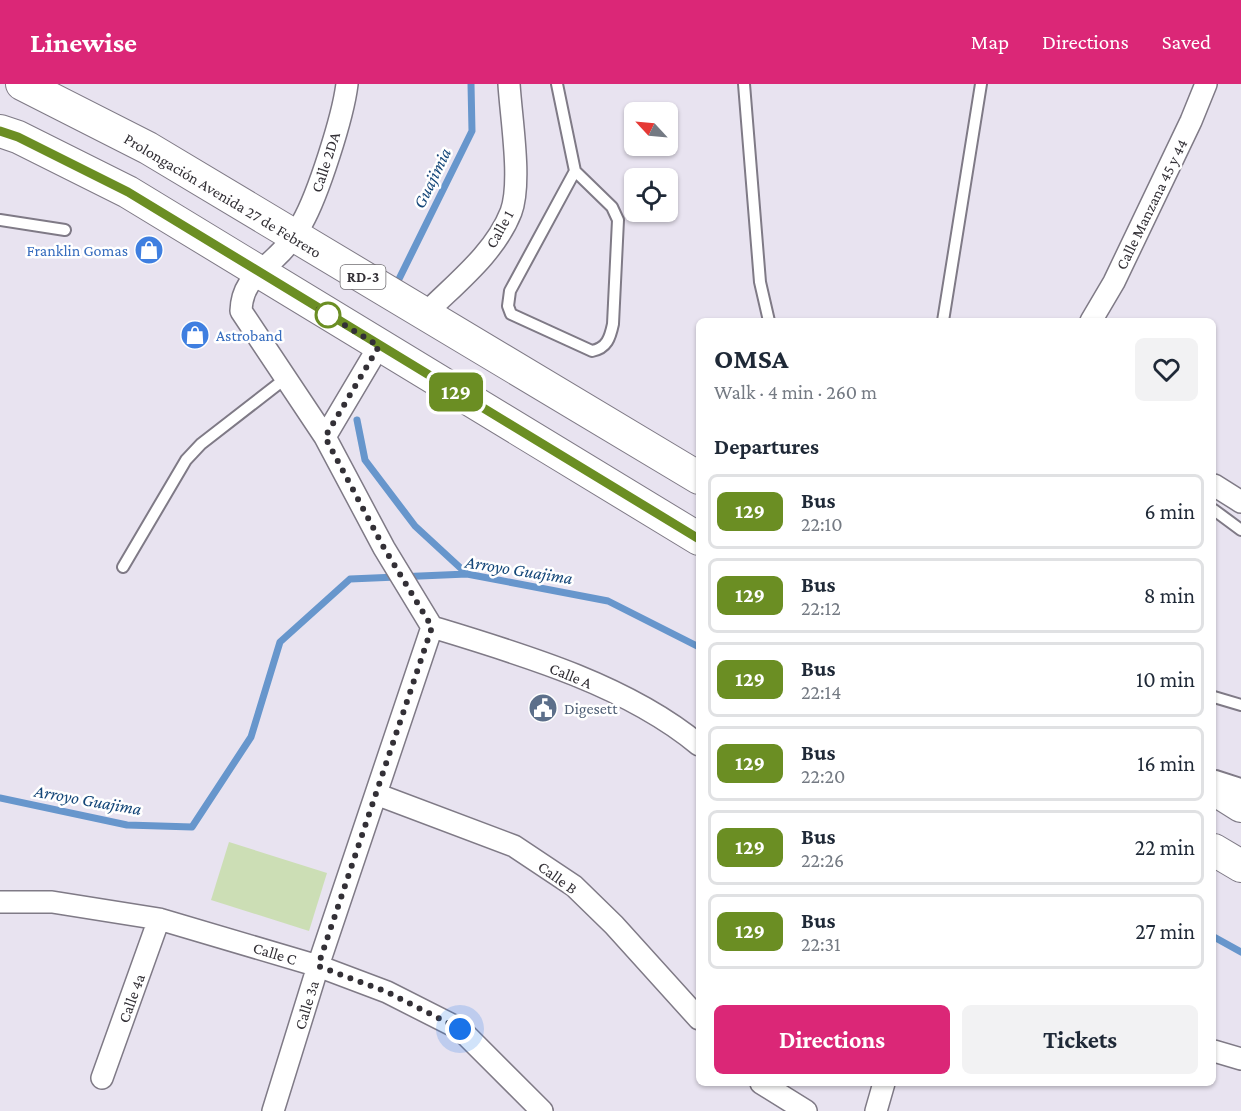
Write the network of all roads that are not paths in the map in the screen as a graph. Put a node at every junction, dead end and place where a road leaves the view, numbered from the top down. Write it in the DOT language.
graph roads {
  1 [pos="22,84"];
  2 [pos="347,84"];
  3 [pos="509,84"];
  4 [pos="557,84"];
  5 [pos="744,84"];
  6 [pos="981,84"];
  7 [pos="1206,84"];
  8 [pos="0,131"];
  9 [pos="574,171"];
  10 [pos="0,220"];
  11 [pos="65,230"];
  12 [pos="293,237"];
  13 [pos="257,271"];
  14 [pos="426,313"];
  15 [pos="768,318"];
  16 [pos="943,318"];
  17 [pos="1093,318"];
  18 [pos="379,346"];
  19 [pos="286,378"];
  20 [pos="325,437"];
  21 [pos="696,476"];
  22 [pos="1216,485"];
  23 [pos="1241,502"];
  24 [pos="1216,511"];
  25 [pos="1241,530"];
  26 [pos="696,537"];
  27 [pos="123,567"];
  28 [pos="432,627"];
  29 [pos="1216,698"];
  30 [pos="1241,705"];
  31 [pos="696,742"];
  32 [pos="1216,776"];
  33 [pos="1241,784"];
  34 [pos="1216,790"];
  35 [pos="376,794"];
  36 [pos="1241,806"];
  37 [pos="1216,851"];
  38 [pos="1241,866"];
  39 [pos="0,902"];
  40 [pos="159,919"];
  41 [pos="318,966"];
  42 [pos="696,1016"];
  43 [pos="1216,1052"];
  44 [pos="1241,1059"];
  45 [pos="102,1078"];
  46 [pos="766,1086"];
  47 [pos="883,1086"];
  48 [pos="273,1111"];
  49 [pos="542,1111"];
  50 [pos="806,1111"];
  51 [pos="876,1111"];
  1 -- 12 [label="main road, Prolongación Avenida 27 de Febrero / RD-3"];
  2 -- 12 [label="street, Calle 2DA"];
  3 -- 14 [label="street, Calle 1"];
  4 -- 9 [label="lane"];
  5 -- 15 [label="lane"];
  6 -- 16 [label="lane"];
  7 -- 17 [label="street, Calle Manzana 45 y 44"];
  8 -- 13 [label="main road"];
  9 -- 9 [label="lane"];
  10 -- 11 [label="lane"];
  12 -- 13 [label="street, Calle 2DA"];
  12 -- 14 [label="main road, Prolongación Avenida 27 de Febrero / RD-3"];
  13 -- 18 [label="main road"];
  13 -- 19 [label="street"];
  14 -- 21 [label="main road, Prolongación Avenida 27 de Febrero / RD-3"];
  18 -- 20 [label="street"];
  18 -- 26 [label="main road"];
  19 -- 20 [label="street"];
  19 -- 27 [label="lane"];
  20 -- 28 [label="street"];
  22 -- 23 [label="street"];
  24 -- 25 [label="lane"];
  28 -- 31 [label="street, Calle A"];
  28 -- 35 [label="street, Calle 3a"];
  29 -- 30 [label="lane"];
  32 -- 33 [label="lane"];
  34 -- 36 [label="main road"];
  35 -- 41 [label="street, Calle 3a"];
  35 -- 42 [label="street, Calle B"];
  37 -- 38 [label="main road"];
  39 -- 40 [label="street, Calle C"];
  40 -- 41 [label="street, Calle C"];
  40 -- 45 [label="street, Calle 4a"];
  41 -- 48 [label="street, Calle 3a"];
  41 -- 49 [label="street, Calle C"];
  43 -- 44 [label="street"];
  46 -- 50 [label="street"];
  47 -- 51 [label="street"];
}
